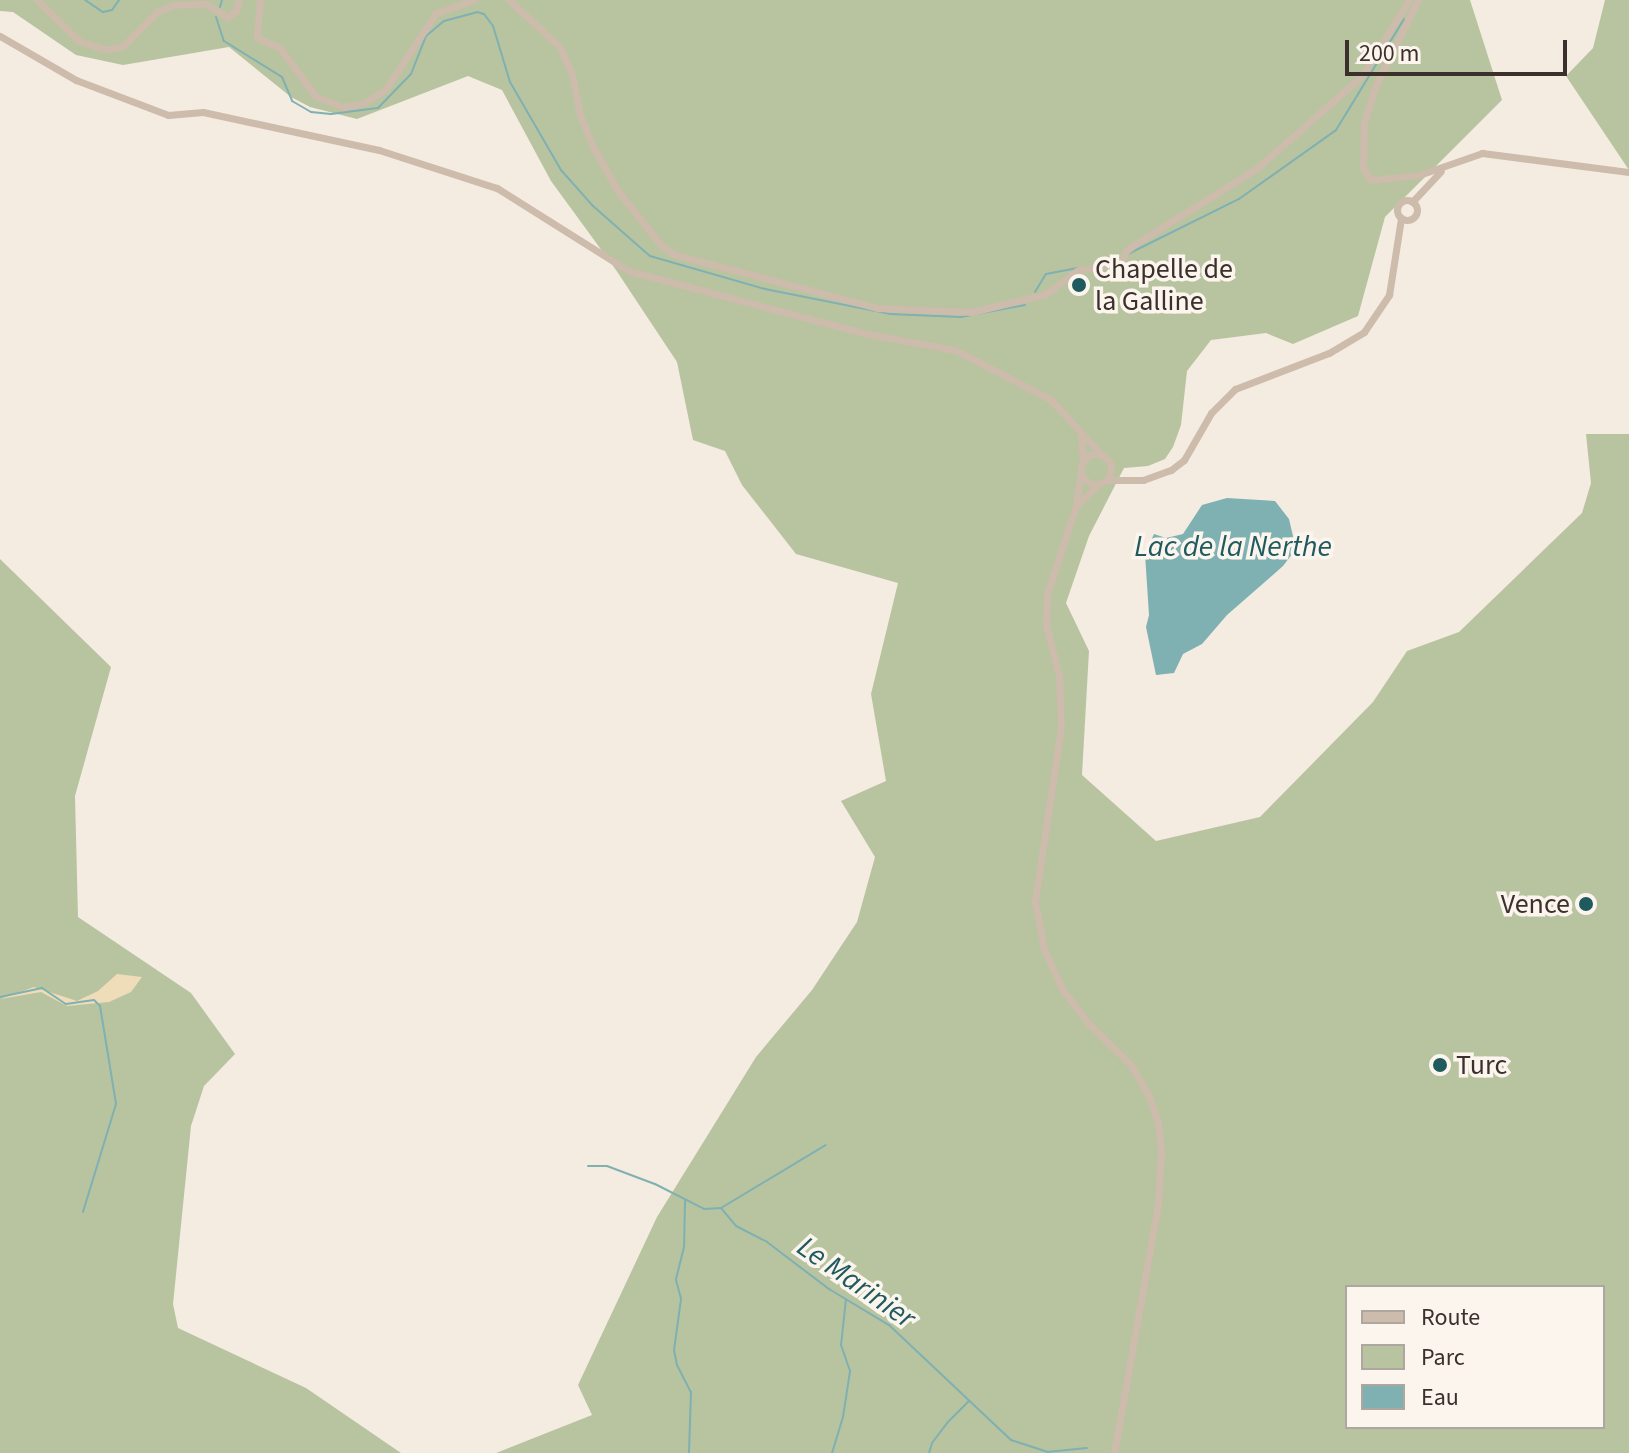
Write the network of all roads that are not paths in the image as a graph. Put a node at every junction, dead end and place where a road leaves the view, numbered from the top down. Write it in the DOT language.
graph roads {
  1 [pos="37,0"];
  2 [pos="239,0"];
  3 [pos="260,0"];
  4 [pos="474,0"];
  5 [pos="509,0"];
  6 [pos="1409,0"];
  7 [pos="1418,0"];
  8 [pos="0,36"];
  9 [pos="1442,169"];
  10 [pos="1629,172"];
  11 [pos="1412,202"];
  12 [pos="1401,218"];
  13 [pos="1081,434"];
  14 [pos="1102,455"];
  15 [pos="1083,462"];
  16 [pos="1111,470"];
  17 [pos="1081,472"];
  18 [pos="1136,480"];
  19 [pos="1103,482"];
  20 [pos="1076,505"];
  21 [pos="1114,1453"];
  1 -- 2 [label="street"];
  3 -- 4 [label="street"];
  5 -- 6 [label="street"];
  7 -- 9 [label="street"];
  8 -- 13 [label="street"];
  9 -- 10 [label="street"];
  9 -- 11 [label="street"];
  11 -- 12 [label="street"];
  11 -- 12 [label="street"];
  12 -- 18 [label="street"];
  13 -- 14 [label="street"];
  13 -- 15 [label="street"];
  14 -- 15 [label="street"];
  14 -- 16 [label="street"];
  15 -- 17 [label="street"];
  16 -- 18 [label="street"];
  16 -- 19 [label="street"];
  17 -- 19 [label="street"];
  17 -- 20 [label="street"];
  18 -- 19 [label="street"];
  19 -- 20 [label="street"];
  20 -- 21 [label="street"];
}
